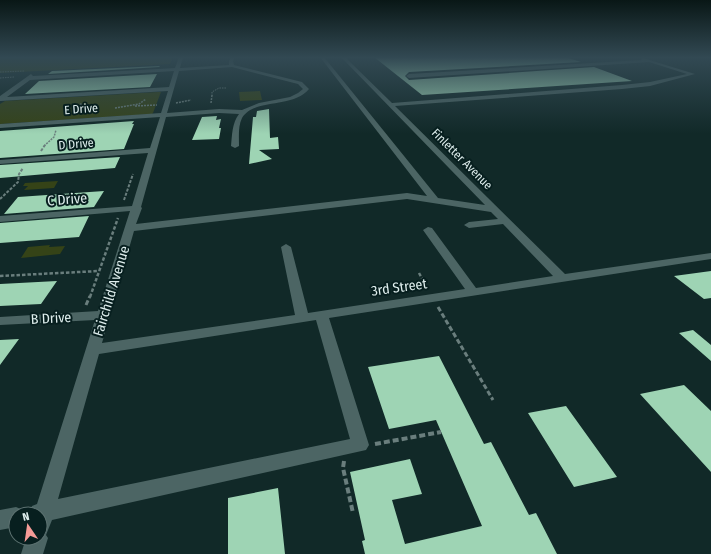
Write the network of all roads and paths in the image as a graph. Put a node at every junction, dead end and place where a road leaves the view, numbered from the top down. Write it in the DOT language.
graph roads {
  1 [pos="22,83"];
  2 [pos="173,83"];
  3 [pos="299,83"];
  4 [pos="343,83"];
  5 [pos="369,83"];
  6 [pos="655,83"];
  7 [pos="226,88"];
  8 [pos="171,89"];
  9 [pos="85,94"];
  10 [pos="149,97"];
  11 [pos="0,99"];
  12 [pos="191,100"];
  13 [pos="391,105"];
  14 [pos="135,106"];
  15 [pos="109,108"];
  16 [pos="103,109"];
  17 [pos="165,109"];
  18 [pos="211,110"];
  19 [pos="244,112"];
  20 [pos="0,126"];
  21 [pos="235,146"];
  22 [pos="153,150"];
  23 [pos="0,162"];
  24 [pos="135,169"];
  25 [pos="436,200"];
  26 [pos="121,204"];
  27 [pos="137,208"];
  28 [pos="496,210"];
  29 [pos="119,214"];
  30 [pos="0,218"];
  31 [pos="507,221"];
  32 [pos="469,225"];
  33 [pos="130,228"];
  34 [pos="428,230"];
  35 [pos="286,247"];
  36 [pos="711,256"];
  37 [pos="99,271"];
  38 [pos="419,274"];
  39 [pos="0,276"];
  40 [pos="563,279"];
  41 [pos="473,292"];
  42 [pos="433,298"];
  43 [pos="84,307"];
  44 [pos="321,314"];
  45 [pos="103,315"];
  46 [pos="302,317"];
  47 [pos="0,321"];
  48 [pos="92,350"];
  49 [pos="493,400"];
  50 [pos="441,432"];
  51 [pos="372,445"];
  52 [pos="348,459"];
  53 [pos="44,506"];
  54 [pos="353,513"];
  55 [pos="48,516"];
  1 -- 11 [label="street"];
  2 -- 8 [label="street, Fairchild Avenue"];
  3 -- 19 [label="street"];
  4 -- 25 [label="street"];
  5 -- 13 [label="street, Finletter Avenue"];
  6 -- 13 [label="street"];
  7 -- 18 [label="path"];
  8 -- 9 [label="street"];
  8 -- 17 [label="street, Fairchild Avenue"];
  9 -- 11 [label="street"];
  9 -- 16 [label="path"];
  10 -- 15 [label="path"];
  12 -- 17 [label="path"];
  13 -- 28 [label="street, Finletter Avenue"];
  14 -- 17 [label="path"];
  17 -- 19 [label="street, E Drive"];
  17 -- 20 [label="street, E Drive"];
  17 -- 22 [label="street, Fairchild Avenue"];
  19 -- 21 [label="street"];
  22 -- 23 [label="street, D Drive"];
  22 -- 27 [label="street, Fairchild Avenue"];
  24 -- 26 [label="path"];
  25 -- 28 [label="street"];
  25 -- 33 [label="street"];
  27 -- 30 [label="street, C Drive"];
  27 -- 33 [label="street, Fairchild Avenue"];
  28 -- 31 [label="street, Finletter Avenue"];
  29 -- 37 [label="path"];
  31 -- 32 [label="street"];
  31 -- 40 [label="street, Finletter Avenue"];
  33 -- 45 [label="street, Fairchild Avenue"];
  34 -- 41 [label="street"];
  35 -- 46 [label="street"];
  36 -- 40 [label="street, 3rd Street"];
  37 -- 39 [label="path"];
  37 -- 43 [label="path"];
  38 -- 42 [label="path"];
  40 -- 41 [label="street, 3rd Street"];
  41 -- 42 [label="street, 3rd Street"];
  42 -- 44 [label="street, 3rd Street"];
  42 -- 49 [label="path"];
  44 -- 46 [label="street, 3rd Street"];
  44 -- 55 [label="street"];
  45 -- 47 [label="street, B Drive"];
  45 -- 48 [label="street, Fairchild Avenue"];
  46 -- 48 [label="street, 3rd Street"];
  48 -- 53 [label="street, Fairchild Avenue"];
  50 -- 51 [label="path"];
  52 -- 54 [label="path"];
}
